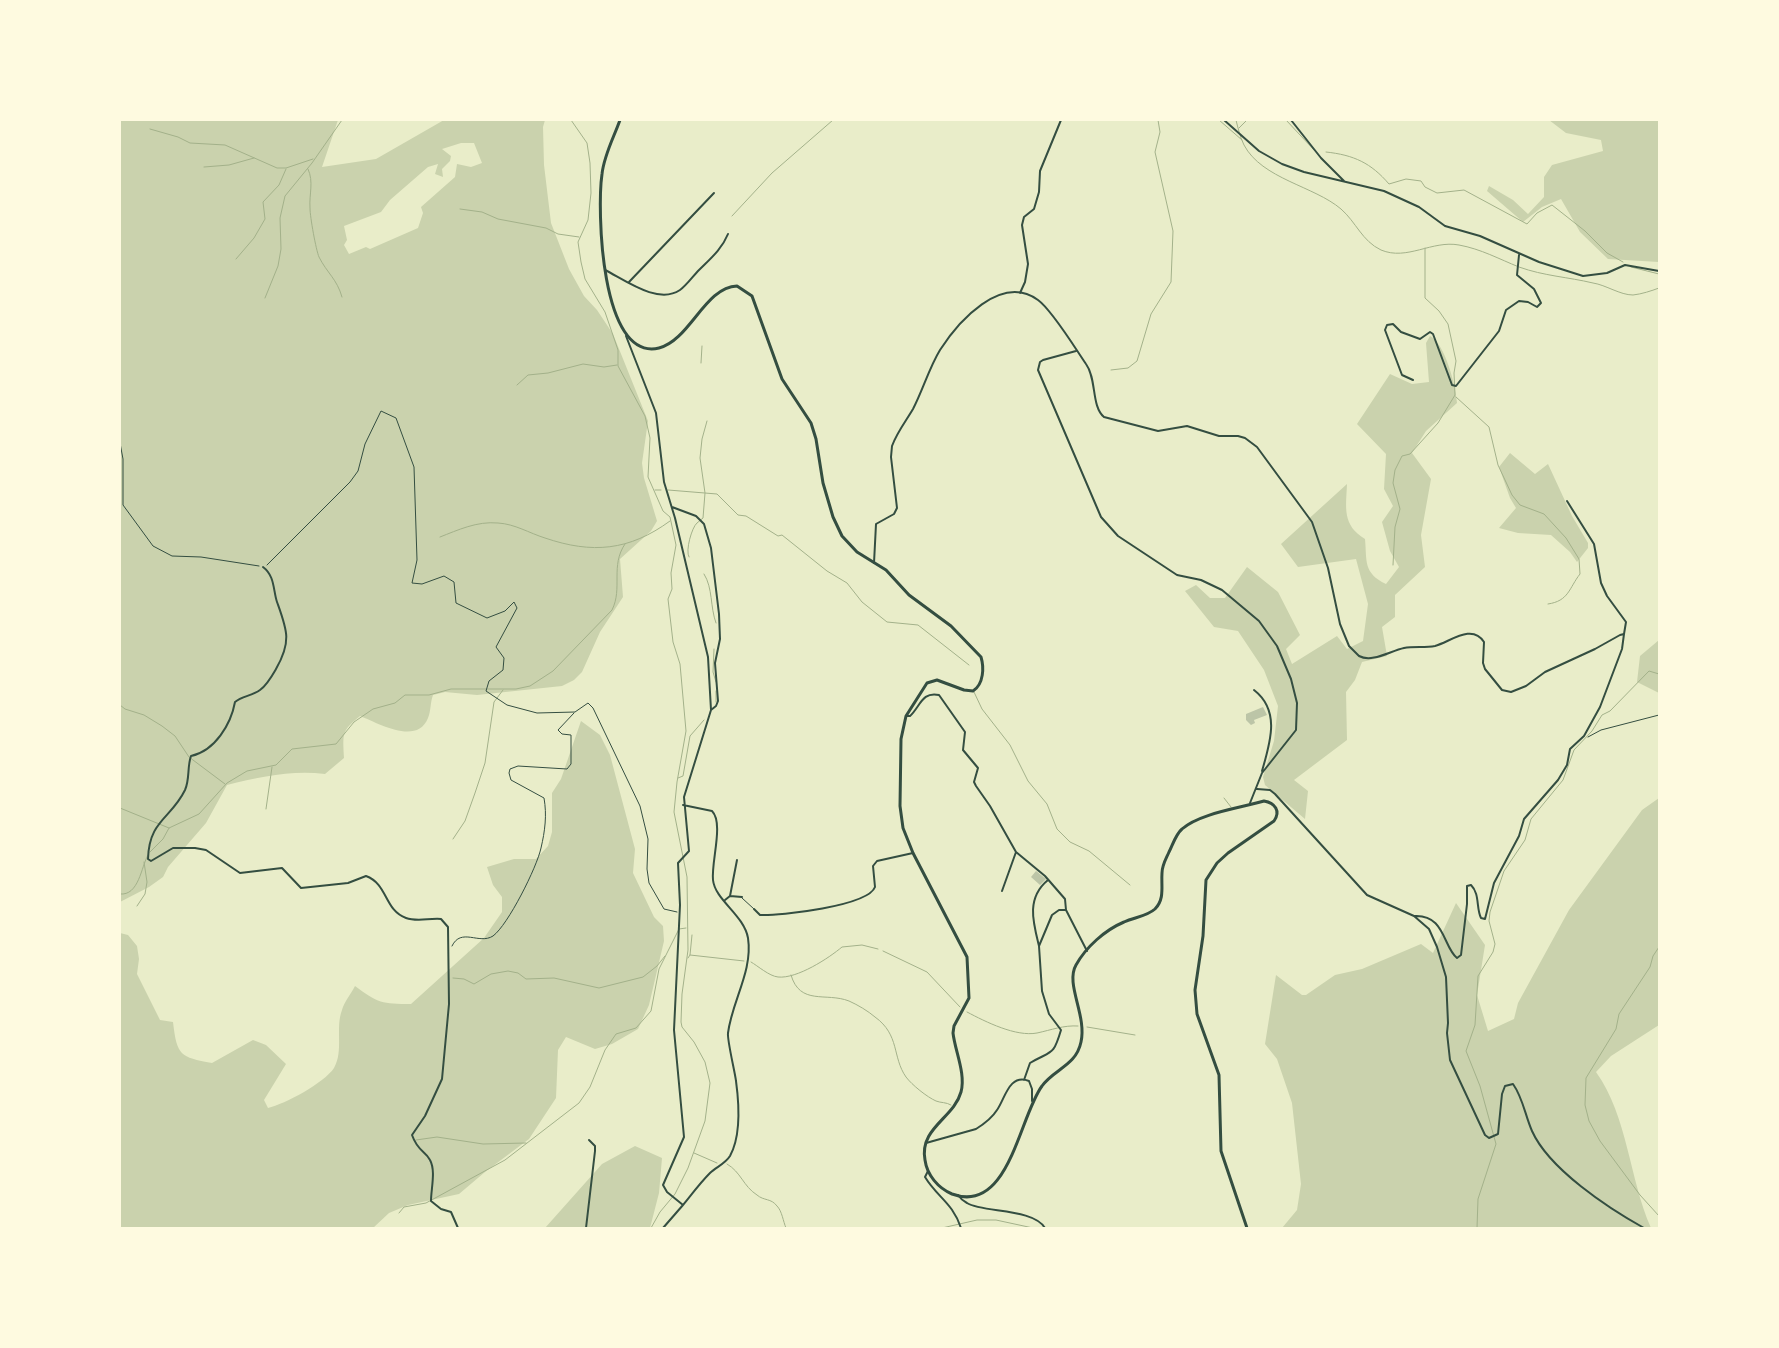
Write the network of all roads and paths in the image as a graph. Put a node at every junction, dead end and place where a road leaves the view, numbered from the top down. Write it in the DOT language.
graph roads {
  1 [pos="620,120"];
  2 [pos="1061,120"];
  3 [pos="1224,120"];
  4 [pos="1290,120"];
  5 [pos="1344,181"];
  6 [pos="714,193"];
  7 [pos="728,234"];
  8 [pos="1519,257"];
  9 [pos="605,270"];
  10 [pos="1659,271"];
  11 [pos="629,282"];
  12 [pos="1020,293"];
  13 [pos="626,336"];
  14 [pos="1077,351"];
  15 [pos="1413,380"];
  16 [pos="120,443"];
  17 [pos="1567,501"];
  18 [pos="672,507"];
  19 [pos="874,563"];
  20 [pos="263,567"];
  21 [pos="1624,634"];
  22 [pos="1254,690"];
  23 [pos="712,710"];
  24 [pos="575,712"];
  25 [pos="1659,715"];
  26 [pos="906,716"];
  27 [pos="1581,740"];
  28 [pos="1262,773"];
  29 [pos="1257,789"];
  30 [pos="683,805"];
  31 [pos="1249,806"];
  32 [pos="1016,852"];
  33 [pos="913,853"];
  34 [pos="737,860"];
  35 [pos="1048,880"];
  36 [pos="1002,891"];
  37 [pos="730,896"];
  38 [pos="742,897"];
  39 [pos="725,900"];
  40 [pos="754,909"];
  41 [pos="1066,910"];
  42 [pos="680,912"];
  43 [pos="1414,916"];
  44 [pos="1039,946"];
  45 [pos="1087,951"];
  46 [pos="450,952"];
  47 [pos="1024,1080"];
  48 [pos="1032,1104"];
  49 [pos="589,1140"];
  50 [pos="926,1143"];
  51 [pos="928,1171"];
  52 [pos="958,1195"];
  53 [pos="683,1205"];
  54 [pos="458,1228"];
  55 [pos="586,1228"];
  56 [pos="663,1228"];
  57 [pos="961,1228"];
  58 [pos="1045,1228"];
  59 [pos="1247,1228"];
  60 [pos="1644,1228"];
  1 -- 9 [label="main road"];
  2 -- 12 [label="street"];
  3 -- 5 [label="street"];
  4 -- 5 [label="street"];
  5 -- 8 [label="street"];
  6 -- 11 [label="street"];
  7 -- 11 [label="street"];
  8 -- 10 [label="street"];
  8 -- 15 [label="street"];
  9 -- 11 [label="street"];
  9 -- 13 [label="main road"];
  12 -- 14 [label="street"];
  12 -- 19 [label="street"];
  13 -- 18 [label="street"];
  13 -- 19 [label="main road"];
  14 -- 21 [label="street"];
  14 -- 28 [label="street"];
  16 -- 20 [label="path"];
  17 -- 21 [label="street"];
  18 -- 23 [label="street"];
  18 -- 23 [label="street"];
  19 -- 26 [label="main road"];
  20 -- 24 [label="path"];
  20 -- 54 [label="street"];
  21 -- 27 [label="street"];
  22 -- 28 [label="street"];
  23 -- 30 [label="street"];
  24 -- 42 [label="path"];
  24 -- 46 [label="path"];
  25 -- 27 [label="path"];
  26 -- 32 [label="street"];
  26 -- 33 [label="main road"];
  27 -- 43 [label="street"];
  28 -- 29 [label="street"];
  29 -- 31 [label="street"];
  29 -- 43 [label="street"];
  30 -- 39 [label="street"];
  30 -- 42 [label="street"];
  31 -- 45 [label="main road"];
  31 -- 59 [label="main road"];
  32 -- 35 [label="street"];
  32 -- 36 [label="street"];
  33 -- 40 [label="street"];
  33 -- 50 [label="main road"];
  34 -- 37 [label="street"];
  35 -- 41 [label="street"];
  35 -- 44 [label="street"];
  37 -- 38 [label="street"];
  37 -- 39 [label="street"];
  38 -- 40 [label="street"];
  39 -- 53 [label="street"];
  41 -- 44 [label="street"];
  41 -- 45 [label="street"];
  42 -- 53 [label="street"];
  43 -- 60 [label="street"];
  44 -- 47 [label="street"];
  45 -- 48 [label="main road"];
  47 -- 48 [label="street"];
  47 -- 50 [label="street"];
  48 -- 52 [label="main road"];
  49 -- 55 [label="street"];
  50 -- 51 [label="main road"];
  51 -- 52 [label="main road"];
  51 -- 57 [label="street"];
  52 -- 58 [label="street"];
  53 -- 56 [label="street"];
}
